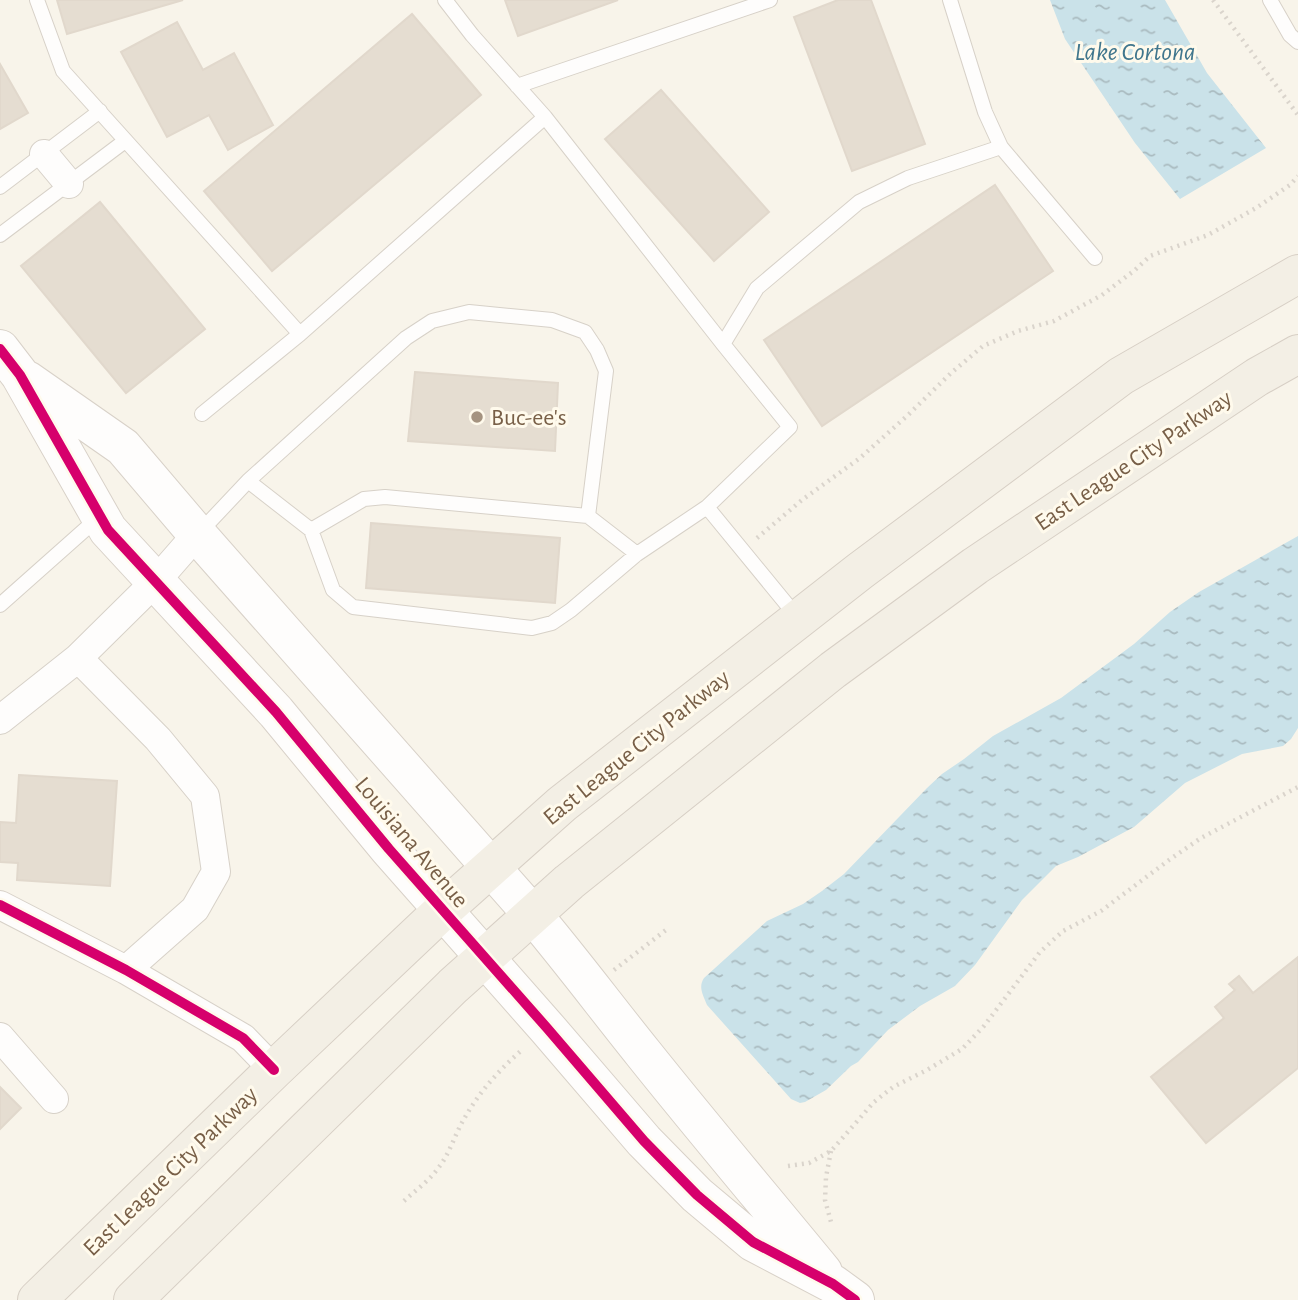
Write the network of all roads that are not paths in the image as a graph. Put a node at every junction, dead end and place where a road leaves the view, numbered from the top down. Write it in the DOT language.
graph roads {
  1 [pos="37,0"];
  2 [pos="445,0"];
  3 [pos="769,0"];
  4 [pos="950,0"];
  5 [pos="1270,0"];
  6 [pos="1298,41"];
  7 [pos="517,86"];
  8 [pos="100,111"];
  9 [pos="545,117"];
  10 [pos="125,141"];
  11 [pos="1001,148"];
  12 [pos="44,154"];
  13 [pos="69,184"];
  14 [pos="0,187"];
  15 [pos="0,235"];
  16 [pos="1095,258"];
  17 [pos="1298,274"];
  18 [pos="300,334"];
  19 [pos="723,344"];
  20 [pos="1298,354"];
  21 [pos="10,362"];
  22 [pos="202,414"];
  23 [pos="248,481"];
  24 [pos="707,507"];
  25 [pos="100,516"];
  26 [pos="589,516"];
  27 [pos="311,530"];
  28 [pos="197,534"];
  29 [pos="637,554"];
  30 [pos="156,581"];
  31 [pos="0,606"];
  32 [pos="799,619"];
  33 [pos="78,658"];
  34 [pos="0,720"];
  35 [pos="490,868"];
  36 [pos="0,905"];
  37 [pos="442,911"];
  38 [pos="533,915"];
  39 [pos="485,958"];
  40 [pos="126,970"];
  41 [pos="0,1037"];
  42 [pos="274,1070"];
  43 [pos="54,1099"];
  44 [pos="143,1290"];
  45 [pos="844,1292"];
  46 [pos="37,1300"];
  1 -- 8 [label="lane"];
  2 -- 7 [label="lane"];
  3 -- 7 [label="lane"];
  4 -- 11 [label="lane"];
  5 -- 6 [label="lane"];
  7 -- 9 [label="lane"];
  8 -- 10 [label="lane"];
  8 -- 12 [label="lane"];
  9 -- 18 [label="lane"];
  9 -- 19 [label="lane"];
  10 -- 13 [label="lane"];
  10 -- 18 [label="lane"];
  11 -- 16 [label="lane"];
  11 -- 19 [label="lane"];
  12 -- 13 [label="street"];
  12 -- 14 [label="lane"];
  13 -- 15 [label="lane"];
  17 -- 32 [label="main road, East League City Parkway"];
  18 -- 22 [label="lane"];
  19 -- 24 [label="lane"];
  20 -- 38 [label="main road, East League City Parkway"];
  21 -- 25 [label="street, Louisiana Avenue"];
  21 -- 28 [label="street, Louisiana Avenue"];
  23 -- 26 [label="lane"];
  23 -- 27 [label="lane"];
  23 -- 28 [label="lane"];
  24 -- 29 [label="lane"];
  24 -- 32 [label="lane"];
  25 -- 30 [label="street, Louisiana Avenue"];
  25 -- 31 [label="lane"];
  26 -- 27 [label="lane"];
  26 -- 29 [label="lane"];
  27 -- 29 [label="lane"];
  28 -- 30 [label="street"];
  28 -- 35 [label="street, Louisiana Avenue"];
  30 -- 33 [label="street"];
  30 -- 37 [label="street, Louisiana Avenue"];
  32 -- 35 [label="main road, East League City Parkway"];
  33 -- 34 [label="street"];
  33 -- 40 [label="street"];
  35 -- 37 [label="main road, East League City Parkway"];
  35 -- 38 [label="street, Louisiana Avenue"];
  36 -- 40 [label="street"];
  37 -- 39 [label="street, Louisiana Avenue"];
  37 -- 42 [label="main road, East League City Parkway"];
  38 -- 39 [label="main road, East League City Parkway"];
  38 -- 45 [label="street, Louisiana Avenue"];
  39 -- 44 [label="main road, East League City Parkway"];
  39 -- 45 [label="street, Louisiana Avenue"];
  40 -- 42 [label="street"];
  41 -- 43 [label="street"];
  42 -- 46 [label="main road, East League City Parkway"];
}
